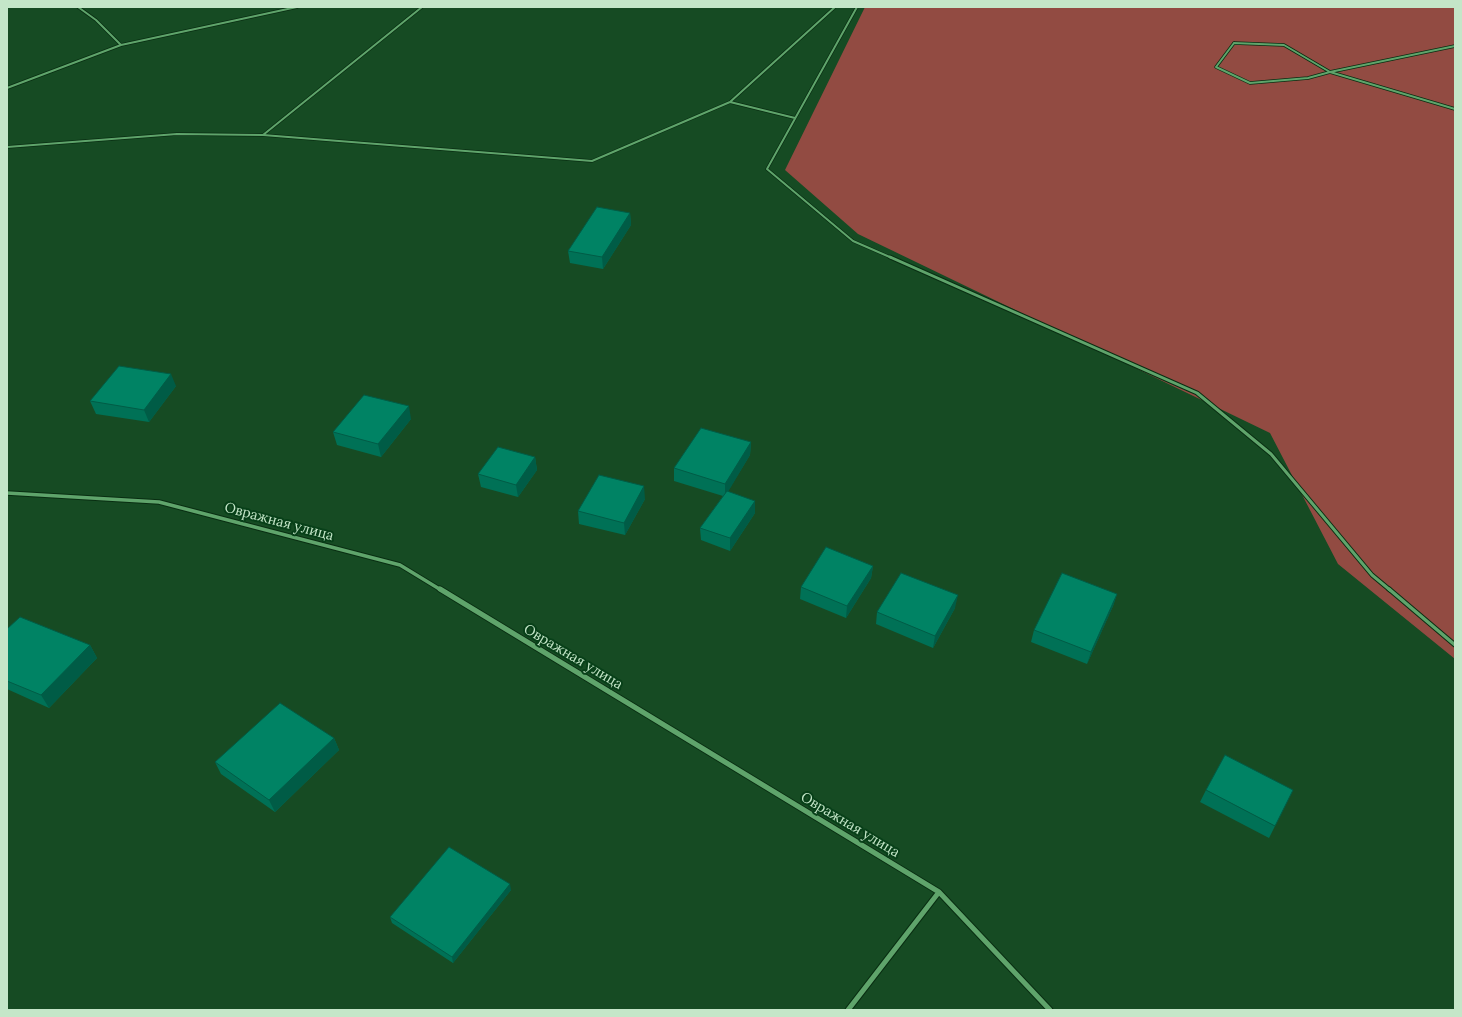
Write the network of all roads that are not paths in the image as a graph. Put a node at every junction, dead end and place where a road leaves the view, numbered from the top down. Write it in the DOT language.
graph roads {
  1 [pos="78,7"];
  2 [pos="297,7"];
  3 [pos="422,7"];
  4 [pos="835,7"];
  5 [pos="857,7"];
  6 [pos="121,45"];
  7 [pos="1455,46"];
  8 [pos="1330,72"];
  9 [pos="7,88"];
  10 [pos="730,102"];
  11 [pos="1455,109"];
  12 [pos="795,118"];
  13 [pos="263,135"];
  14 [pos="7,147"];
  15 [pos="7,493"];
  16 [pos="1455,645"];
  17 [pos="939,892"];
  18 [pos="848,1010"];
  19 [pos="1050,1010"];
  1 -- 6 [label="lane"];
  2 -- 6 [label="lane"];
  3 -- 13 [label="lane"];
  4 -- 10 [label="lane"];
  5 -- 12 [label="lane"];
  6 -- 9 [label="lane"];
  7 -- 8 [label="lane"];
  8 -- 8 [label="lane"];
  8 -- 11 [label="lane"];
  10 -- 12 [label="lane"];
  10 -- 13 [label="lane"];
  12 -- 16 [label="lane"];
  13 -- 14 [label="lane"];
  15 -- 17 [label="street, Овражная улица"];
  17 -- 18 [label="street"];
  17 -- 19 [label="street, Овражная улица"];
}
